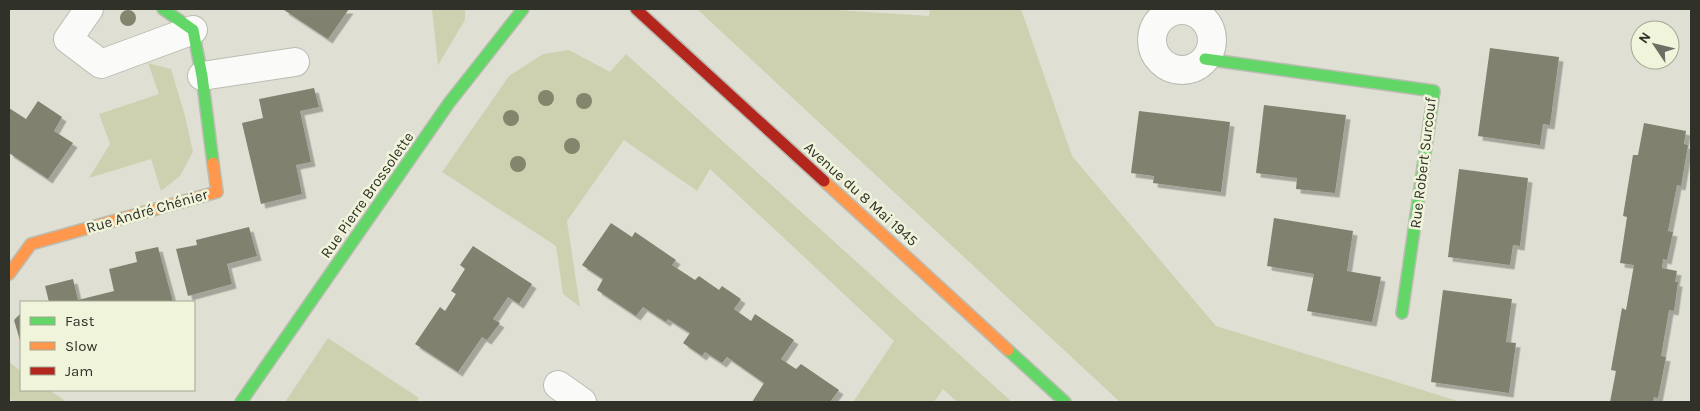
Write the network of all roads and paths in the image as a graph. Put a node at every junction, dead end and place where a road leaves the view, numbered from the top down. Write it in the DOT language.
graph roads {
  1 [pos="89,9"];
  2 [pos="163,9"];
  3 [pos="523,9"];
  4 [pos="636,9"];
  5 [pos="1203,12"];
  6 [pos="192,30"];
  7 [pos="1205,59"];
  8 [pos="295,62"];
  9 [pos="202,76"];
  10 [pos="9,274"];
  11 [pos="1402,313"];
  12 [pos="558,385"];
  13 [pos="240,402"];
  14 [pos="582,402"];
  15 [pos="1065,402"];
  1 -- 6 [label="street"];
  2 -- 6 [label="street"];
  3 -- 13 [label="street, Rue Pierre Brossolette"];
  4 -- 15 [label="street, Avenue du 8 Mai 1945"];
  5 -- 7 [label="street"];
  5 -- 7 [label="street"];
  6 -- 9 [label="street, Rue André Chénier"];
  7 -- 11 [label="street, Rue Robert Surcouf"];
  8 -- 9 [label="street"];
  9 -- 10 [label="street, Rue André Chénier"];
  12 -- 14 [label="street"];
}
